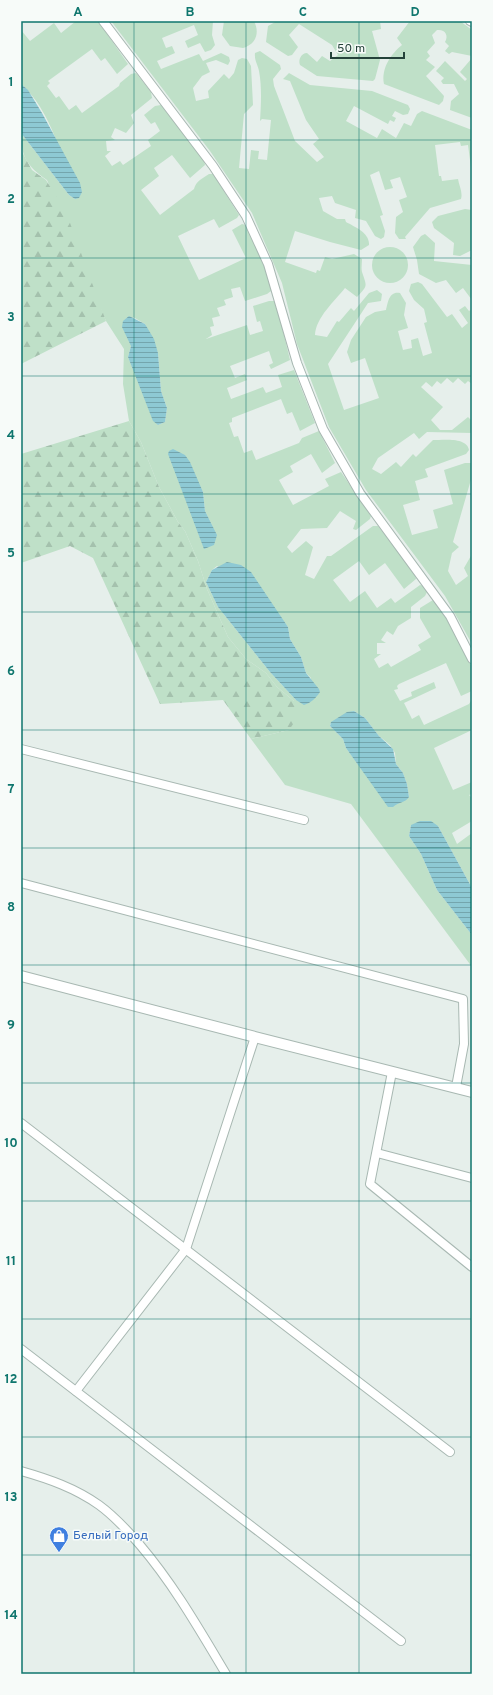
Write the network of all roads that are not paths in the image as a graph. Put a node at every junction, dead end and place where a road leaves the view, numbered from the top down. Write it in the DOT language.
graph roads {
  1 [pos="103,21"];
  2 [pos="472,659"];
  3 [pos="21,749"];
  4 [pos="304,820"];
  5 [pos="21,883"];
  6 [pos="21,976"];
  7 [pos="255,1037"];
  8 [pos="392,1072"];
  9 [pos="456,1087"];
  10 [pos="472,1092"];
  11 [pos="21,1123"];
  12 [pos="377,1153"];
  13 [pos="472,1178"];
  14 [pos="186,1249"];
  15 [pos="472,1268"];
  16 [pos="21,1349"];
  17 [pos="76,1391"];
  18 [pos="450,1452"];
  19 [pos="21,1471"];
  20 [pos="402,1641"];
  21 [pos="226,1674"];
  1 -- 2 [label="street"];
  3 -- 4 [label="street"];
  5 -- 9 [label="street"];
  6 -- 7 [label="street"];
  7 -- 8 [label="street"];
  7 -- 14 [label="street"];
  8 -- 9 [label="street"];
  8 -- 12 [label="street"];
  9 -- 10 [label="street"];
  11 -- 14 [label="street"];
  12 -- 13 [label="street"];
  12 -- 15 [label="street"];
  14 -- 17 [label="street"];
  14 -- 18 [label="street"];
  16 -- 17 [label="street"];
  17 -- 20 [label="street"];
  19 -- 21 [label="street"];
}
